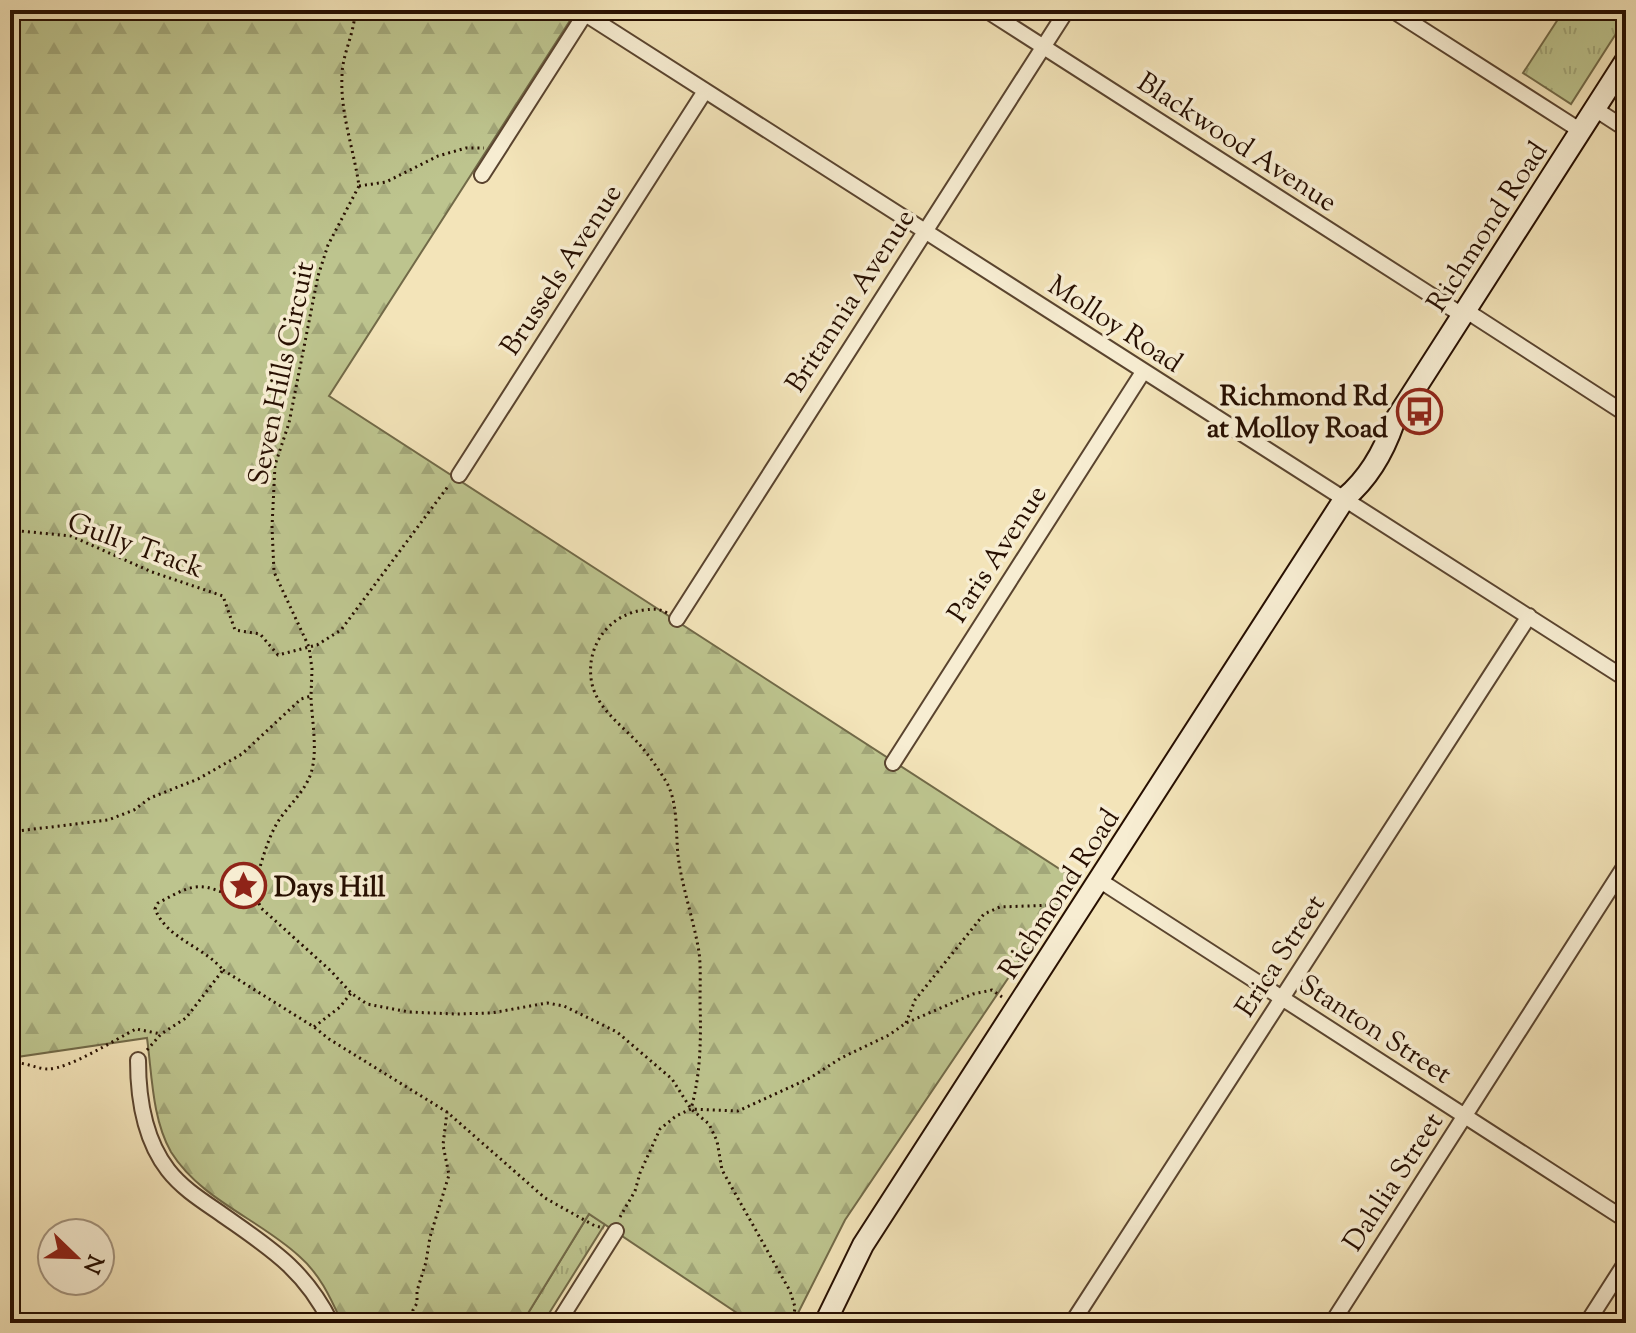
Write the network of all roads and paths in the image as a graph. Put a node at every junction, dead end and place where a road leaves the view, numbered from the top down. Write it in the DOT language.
graph roads {
  1 [pos="355,10"];
  2 [pos="986,10"];
  3 [pos="1067,10"];
  4 [pos="1392,10"];
  5 [pos="582,12"];
  6 [pos="1043,47"];
  7 [pos="1626,60"];
  8 [pos="705,91"];
  9 [pos="1595,109"];
  10 [pos="1626,129"];
  11 [pos="1581,131"];
  12 [pos="500,147"];
  13 [pos="482,175"];
  14 [pos="359,186"];
  15 [pos="926,230"];
  16 [pos="1464,313"];
  17 [pos="1143,372"];
  18 [pos="1626,414"];
  19 [pos="459,475"];
  20 [pos="1345,498"];
  21 [pos="10,530"];
  22 [pos="1529,616"];
  23 [pos="677,619"];
  24 [pos="309,647"];
  25 [pos="1626,679"];
  26 [pos="311,696"];
  27 [pos="893,763"];
  28 [pos="10,832"];
  29 [pos="1626,864"];
  30 [pos="1099,880"];
  31 [pos="253,890"];
  32 [pos="1060,909"];
  33 [pos="223,970"];
  34 [pos="351,993"];
  35 [pos="1002,997"];
  36 [pos="1282,998"];
  37 [pos="906,1023"];
  38 [pos="314,1027"];
  39 [pos="161,1034"];
  40 [pos="138,1060"];
  41 [pos="10,1064"];
  42 [pos="691,1109"];
  43 [pos="447,1112"];
  44 [pos="1464,1116"];
  45 [pos="1626,1220"];
  46 [pos="616,1231"];
  47 [pos="1626,1262"];
  48 [pos="331,1323"];
  49 [pos="413,1323"];
  50 [pos="558,1323"];
  51 [pos="793,1323"];
  52 [pos="825,1323"];
  53 [pos="1072,1323"];
  54 [pos="1332,1323"];
  55 [pos="1587,1323"];
  1 -- 14 [label="path"];
  2 -- 6 [label="street, Blackwood Avenue"];
  3 -- 6 [label="street, Britannia Avenue"];
  4 -- 11 [label="street"];
  5 -- 8 [label="street, Molloy Road"];
  5 -- 12 [label="street"];
  6 -- 15 [label="street, Britannia Avenue"];
  6 -- 16 [label="street, Blackwood Avenue"];
  7 -- 9 [label="main road, Richmond Road"];
  8 -- 15 [label="street, Molloy Road"];
  8 -- 19 [label="street, Brussels Avenue"];
  9 -- 10 [label="street"];
  9 -- 11 [label="main road, Richmond Road"];
  11 -- 16 [label="main road, Richmond Road"];
  12 -- 13 [label="street"];
  12 -- 14 [label="path"];
  14 -- 24 [label="path, Seven Hills Circuit"];
  15 -- 17 [label="street, Molloy Road"];
  15 -- 23 [label="street, Britannia Avenue"];
  16 -- 18 [label="street, Blackwood Avenue"];
  16 -- 20 [label="main road, Richmond Road"];
  17 -- 20 [label="street, Molloy Road"];
  17 -- 27 [label="street, Paris Avenue"];
  19 -- 24 [label="path"];
  20 -- 22 [label="street, Molloy Road"];
  20 -- 30 [label="main road, Richmond Road"];
  21 -- 24 [label="path, Gully Track"];
  22 -- 25 [label="street, Molloy Road"];
  22 -- 36 [label="street, Erica Street"];
  23 -- 42 [label="path"];
  24 -- 26 [label="path, Seven Hills Circuit"];
  26 -- 28 [label="path"];
  26 -- 31 [label="path, Seven Hills Circuit"];
  29 -- 44 [label="street, Dahlia Street"];
  30 -- 36 [label="street, Stanton Street"];
  30 -- 52 [label="main road, Richmond Road"];
  31 -- 33 [label="path"];
  31 -- 34 [label="path"];
  32 -- 37 [label="path"];
  33 -- 38 [label="path"];
  33 -- 39 [label="path"];
  34 -- 38 [label="path"];
  34 -- 42 [label="path"];
  35 -- 37 [label="path"];
  36 -- 44 [label="street, Stanton Street"];
  36 -- 53 [label="street, Erica Street"];
  37 -- 42 [label="path"];
  38 -- 43 [label="path"];
  39 -- 40 [label="path"];
  39 -- 41 [label="path"];
  40 -- 48 [label="street"];
  42 -- 46 [label="path"];
  42 -- 51 [label="path"];
  43 -- 46 [label="path"];
  43 -- 49 [label="path"];
  44 -- 45 [label="street, Stanton Street"];
  44 -- 54 [label="street, Dahlia Street"];
  46 -- 50 [label="street"];
  47 -- 55 [label="street"];
}
